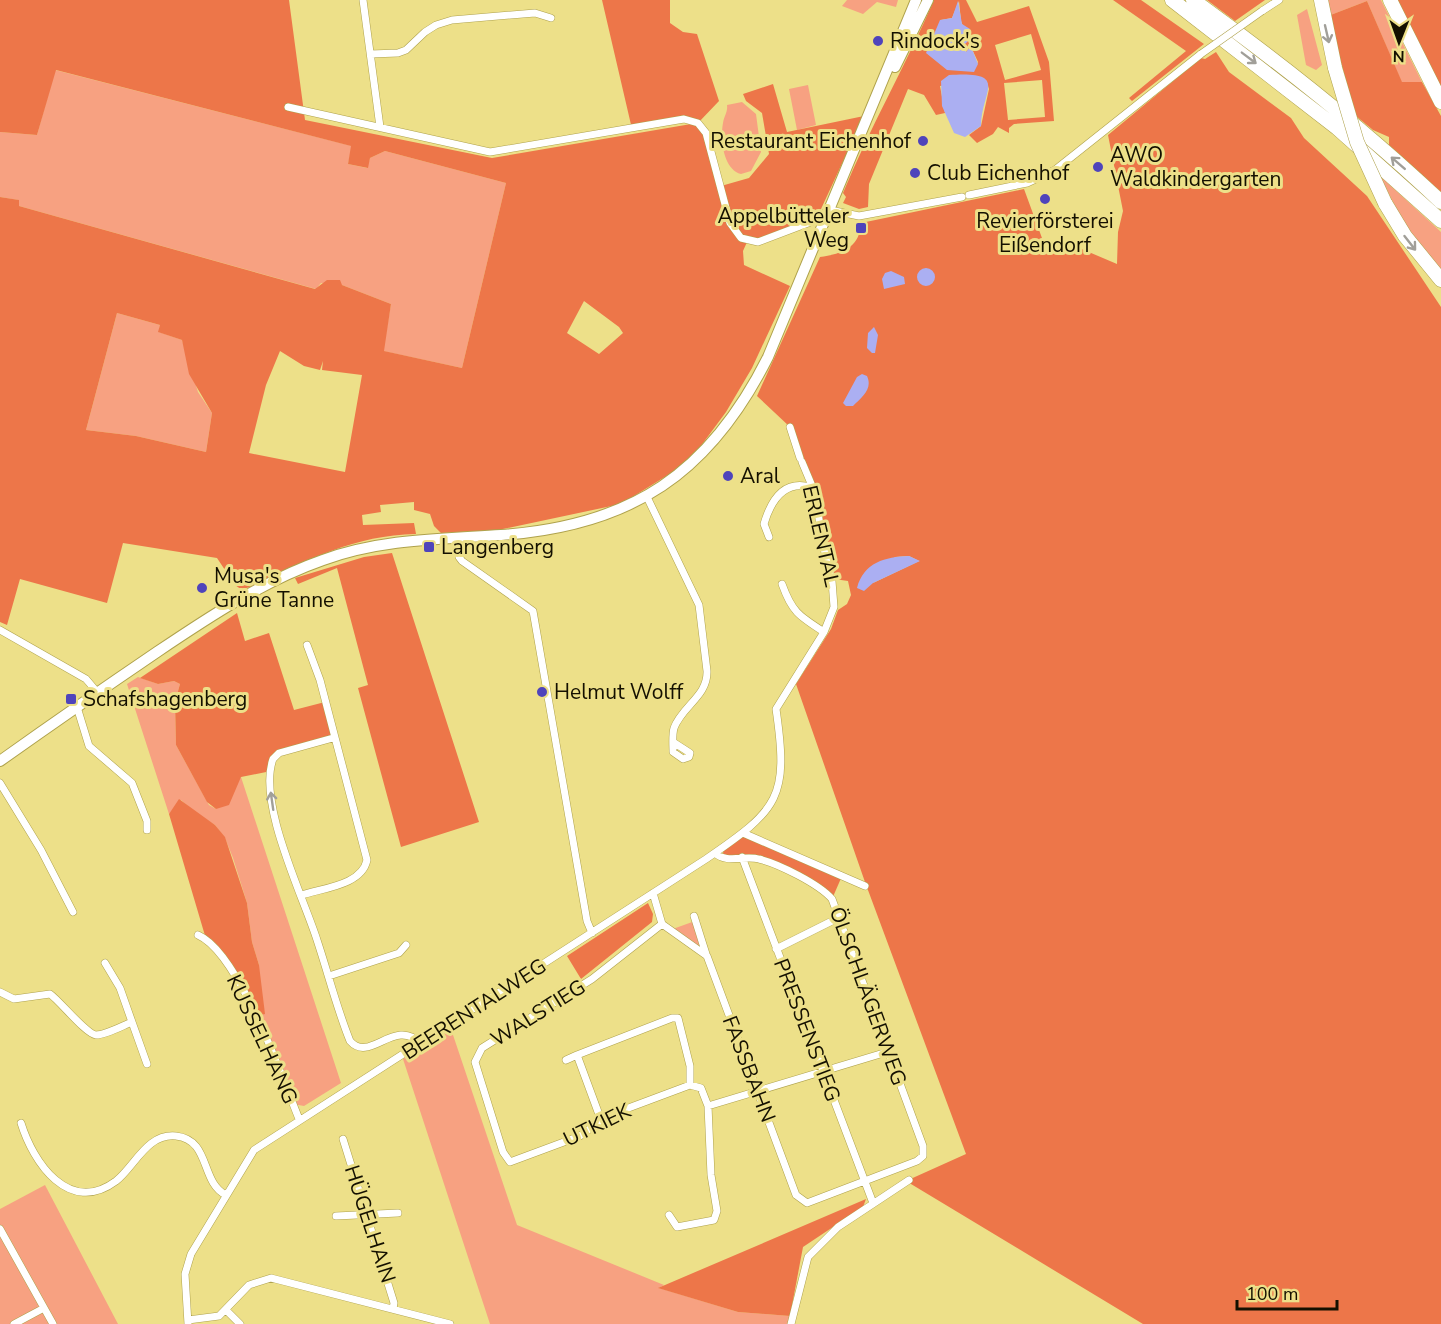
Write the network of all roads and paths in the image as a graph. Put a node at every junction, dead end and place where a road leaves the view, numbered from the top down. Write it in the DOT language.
graph roads {
  1 [pos="363,0"];
  2 [pos="916,0"];
  3 [pos="928,0"];
  4 [pos="1172,0"];
  5 [pos="1193,0"];
  6 [pos="1279,0"];
  7 [pos="1321,0"];
  8 [pos="1390,0"];
  9 [pos="550,18"];
  10 [pos="371,54"];
  11 [pos="1441,102"];
  12 [pos="288,107"];
  13 [pos="871,109"];
  14 [pos="380,127"];
  15 [pos="1441,202"];
  16 [pos="830,210"];
  17 [pos="826,221"];
  18 [pos="1441,221"];
  19 [pos="1441,280"];
  20 [pos="790,427"];
  21 [pos="810,487"];
  22 [pos="647,497"];
  23 [pos="459,537"];
  24 [pos="769,537"];
  25 [pos="782,584"];
  26 [pos="0,630"];
  27 [pos="824,632"];
  28 [pos="307,645"];
  29 [pos="97,692"];
  30 [pos="77,707"];
  31 [pos="333,738"];
  32 [pos="673,742"];
  33 [pos="0,761"];
  34 [pos="0,783"];
  35 [pos="147,830"];
  36 [pos="743,834"];
  37 [pos="715,853"];
  38 [pos="742,857"];
  39 [pos="865,886"];
  40 [pos="653,893"];
  41 [pos="302,895"];
  42 [pos="73,912"];
  43 [pos="694,916"];
  44 [pos="840,917"];
  45 [pos="662,924"];
  46 [pos="592,933"];
  47 [pos="198,935"];
  48 [pos="406,945"];
  49 [pos="776,949"];
  50 [pos="707,956"];
  51 [pos="105,963"];
  52 [pos="329,975"];
  53 [pos="0,992"];
  54 [pos="132,1022"];
  55 [pos="421,1044"];
  56 [pos="887,1052"];
  57 [pos="578,1055"];
  58 [pos="566,1060"];
  59 [pos="147,1064"];
  60 [pos="822,1070"];
  61 [pos="690,1084"];
  62 [pos="756,1089"];
  63 [pos="708,1106"];
  64 [pos="299,1119"];
  65 [pos="601,1120"];
  66 [pos="21,1123"];
  67 [pos="343,1140"];
  68 [pos="510,1162"];
  69 [pos="909,1180"];
  70 [pos="864,1182"];
  71 [pos="226,1195"];
  72 [pos="873,1203"];
  73 [pos="366,1213"];
  74 [pos="398,1213"];
  75 [pos="669,1215"];
  76 [pos="336,1216"];
  77 [pos="0,1229"];
  78 [pos="44,1308"];
  79 [pos="393,1309"];
  80 [pos="226,1310"];
  81 [pos="188,1322"];
  82 [pos="14,1324"];
  83 [pos="53,1324"];
  84 [pos="240,1324"];
  85 [pos="450,1324"];
  86 [pos="791,1324"];
  1 -- 10 [label="street"];
  2 -- 13 [label="main road"];
  3 -- 13 [label="main road"];
  4 -- 18 [label="highway, one-way"];
  15 -- 5 [label="highway, one-way"];
  6 -- 16 [label="street, bridge"];
  7 -- 19 [label="highway, one-way, bridge"];
  8 -- 11 [label="highway"];
  9 -- 10 [label="street"];
  10 -- 14 [label="street"];
  12 -- 14 [label="street"];
  13 -- 16 [label="main road"];
  14 -- 17 [label="street"];
  16 -- 17 [label="main road"];
  17 -- 22 [label="main road"];
  20 -- 21 [label="street, ERLENTAL"];
  21 -- 24 [label="street"];
  21 -- 27 [label="street, ERLENTAL"];
  22 -- 23 [label="main road"];
  22 -- 32 [label="street"];
  23 -- 29 [label="main road"];
  23 -- 46 [label="street"];
  25 -- 27 [label="street"];
  26 -- 29 [label="street"];
  27 -- 36 [label="street, ERLENTAL"];
  28 -- 31 [label="street"];
  29 -- 30 [label="main road"];
  30 -- 33 [label="main road"];
  30 -- 35 [label="street"];
  31 -- 41 [label="street"];
  41 -- 31 [label="street, one-way"];
  34 -- 42 [label="street"];
  36 -- 37 [label="street, BEERENTALWEG"];
  36 -- 39 [label="street"];
  37 -- 38 [label="street, ÖLSCHLÄGERWEG"];
  37 -- 40 [label="street, BEERENTALWEG"];
  38 -- 44 [label="street, ÖLSCHLÄGERWEG"];
  38 -- 49 [label="street, PRESSENSTIEG"];
  40 -- 45 [label="street"];
  40 -- 46 [label="street, BEERENTALWEG"];
  41 -- 52 [label="street"];
  43 -- 50 [label="street, FASSBAHN"];
  44 -- 49 [label="street"];
  44 -- 56 [label="street, ÖLSCHLÄGERWEG"];
  45 -- 50 [label="street"];
  45 -- 68 [label="street, WALSTIEG"];
  46 -- 55 [label="street, BEERENTALWEG"];
  47 -- 64 [label="street, KUSSELHANG"];
  48 -- 52 [label="street"];
  49 -- 60 [label="street, PRESSENSTIEG"];
  50 -- 62 [label="street, FASSBAHN"];
  51 -- 54 [label="street"];
  52 -- 55 [label="street"];
  53 -- 54 [label="street"];
  54 -- 59 [label="street"];
  55 -- 64 [label="street, BEERENTALWEG"];
  56 -- 60 [label="street"];
  56 -- 70 [label="street, ÖLSCHLÄGERWEG"];
  57 -- 58 [label="street"];
  57 -- 61 [label="street"];
  57 -- 65 [label="street"];
  60 -- 62 [label="street"];
  60 -- 70 [label="street, PRESSENSTIEG"];
  61 -- 63 [label="street"];
  61 -- 65 [label="street, UTKIEK"];
  62 -- 63 [label="street"];
  62 -- 70 [label="street, FASSBAHN"];
  63 -- 75 [label="street"];
  64 -- 71 [label="street, BEERENTALWEG"];
  65 -- 68 [label="street, UTKIEK"];
  66 -- 71 [label="street"];
  67 -- 73 [label="street, HÜGELHAIN"];
  69 -- 72 [label="street"];
  70 -- 72 [label="street, PRESSENSTIEG"];
  71 -- 81 [label="street, BEERENTALWEG"];
  72 -- 86 [label="street"];
  73 -- 74 [label="street"];
  73 -- 76 [label="street"];
  73 -- 79 [label="street, HÜGELHAIN"];
  77 -- 78 [label="street"];
  78 -- 82 [label="street"];
  78 -- 83 [label="street"];
  79 -- 80 [label="street"];
  79 -- 85 [label="street"];
  80 -- 81 [label="street"];
  80 -- 84 [label="street"];
}
